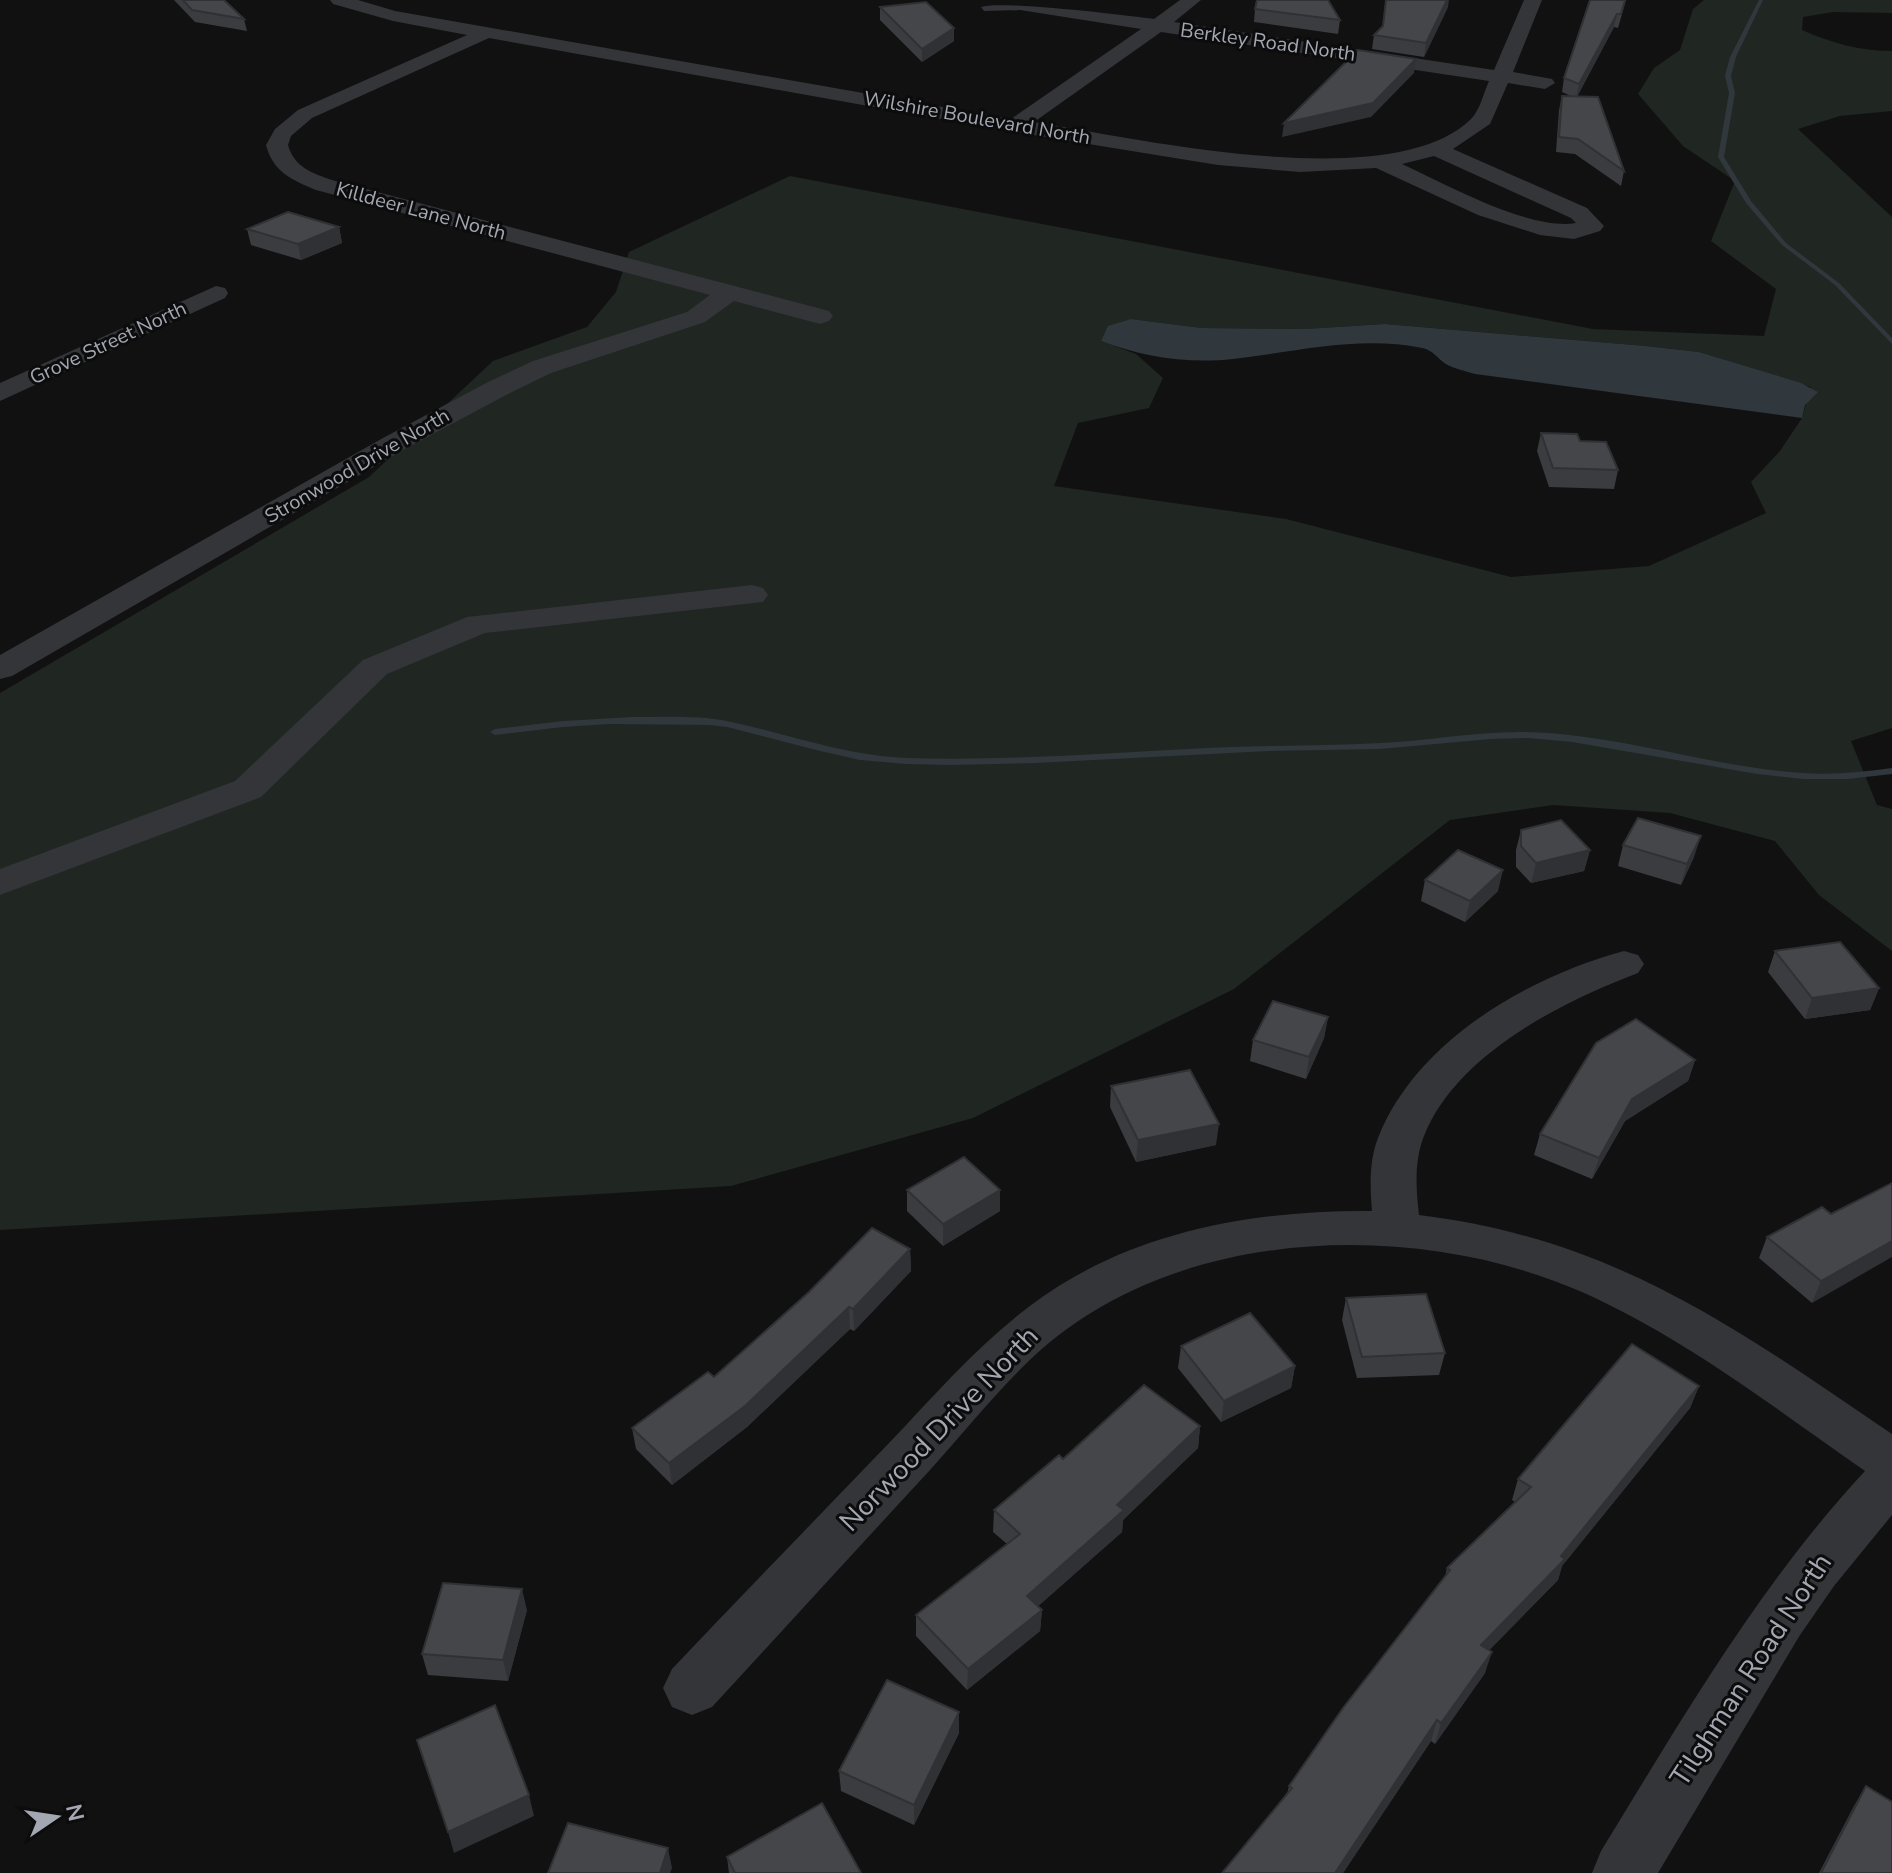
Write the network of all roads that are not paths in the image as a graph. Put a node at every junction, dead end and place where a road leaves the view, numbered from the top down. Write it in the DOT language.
graph roads {
  1 [pos="339,0"];
  2 [pos="1192,0"];
  3 [pos="1533,0"];
  4 [pos="990,7"];
  5 [pos="1159,27"];
  6 [pos="490,31"];
  7 [pos="1500,77"];
  8 [pos="1545,83"];
  9 [pos="1014,126"];
  10 [pos="1436,149"];
  11 [pos="1377,160"];
  12 [pos="216,293"];
  13 [pos="727,294"];
  14 [pos="820,316"];
  15 [pos="0,393"];
  16 [pos="752,595"];
  17 [pos="0,669"];
  18 [pos="0,883"];
  19 [pos="1624,964"];
  20 [pos="1397,1228"];
  21 [pos="1892,1462"];
  22 [pos="1892,1478"];
  23 [pos="692,1688"];
  24 [pos="1623,1873"];
  1 -- 6 [label="street, Wilshire Boulevard North"];
  2 -- 5 [label="street"];
  3 -- 7 [label="street, Wilshire Boulevard North"];
  4 -- 5 [label="street, Berkley Road North"];
  5 -- 7 [label="street, Berkley Road North"];
  5 -- 9 [label="street"];
  6 -- 9 [label="street, Wilshire Boulevard North"];
  6 -- 13 [label="street, Killdeer Lane North"];
  7 -- 8 [label="street, Berkley Road North"];
  7 -- 10 [label="street, Wilshire Boulevard North"];
  9 -- 11 [label="street, Wilshire Boulevard North"];
  10 -- 11 [label="street, Wilshire Boulevard North"];
  10 -- 11 [label="street"];
  12 -- 15 [label="street, Grove Street North"];
  13 -- 14 [label="street, Killdeer Lane North"];
  13 -- 17 [label="street, Stronwood Drive North"];
  16 -- 18 [label="street"];
  19 -- 20 [label="street"];
  20 -- 21 [label="street, Norwood Drive North"];
  20 -- 23 [label="street, Norwood Drive North"];
  22 -- 24 [label="street, Tilghman Road North"];
}
